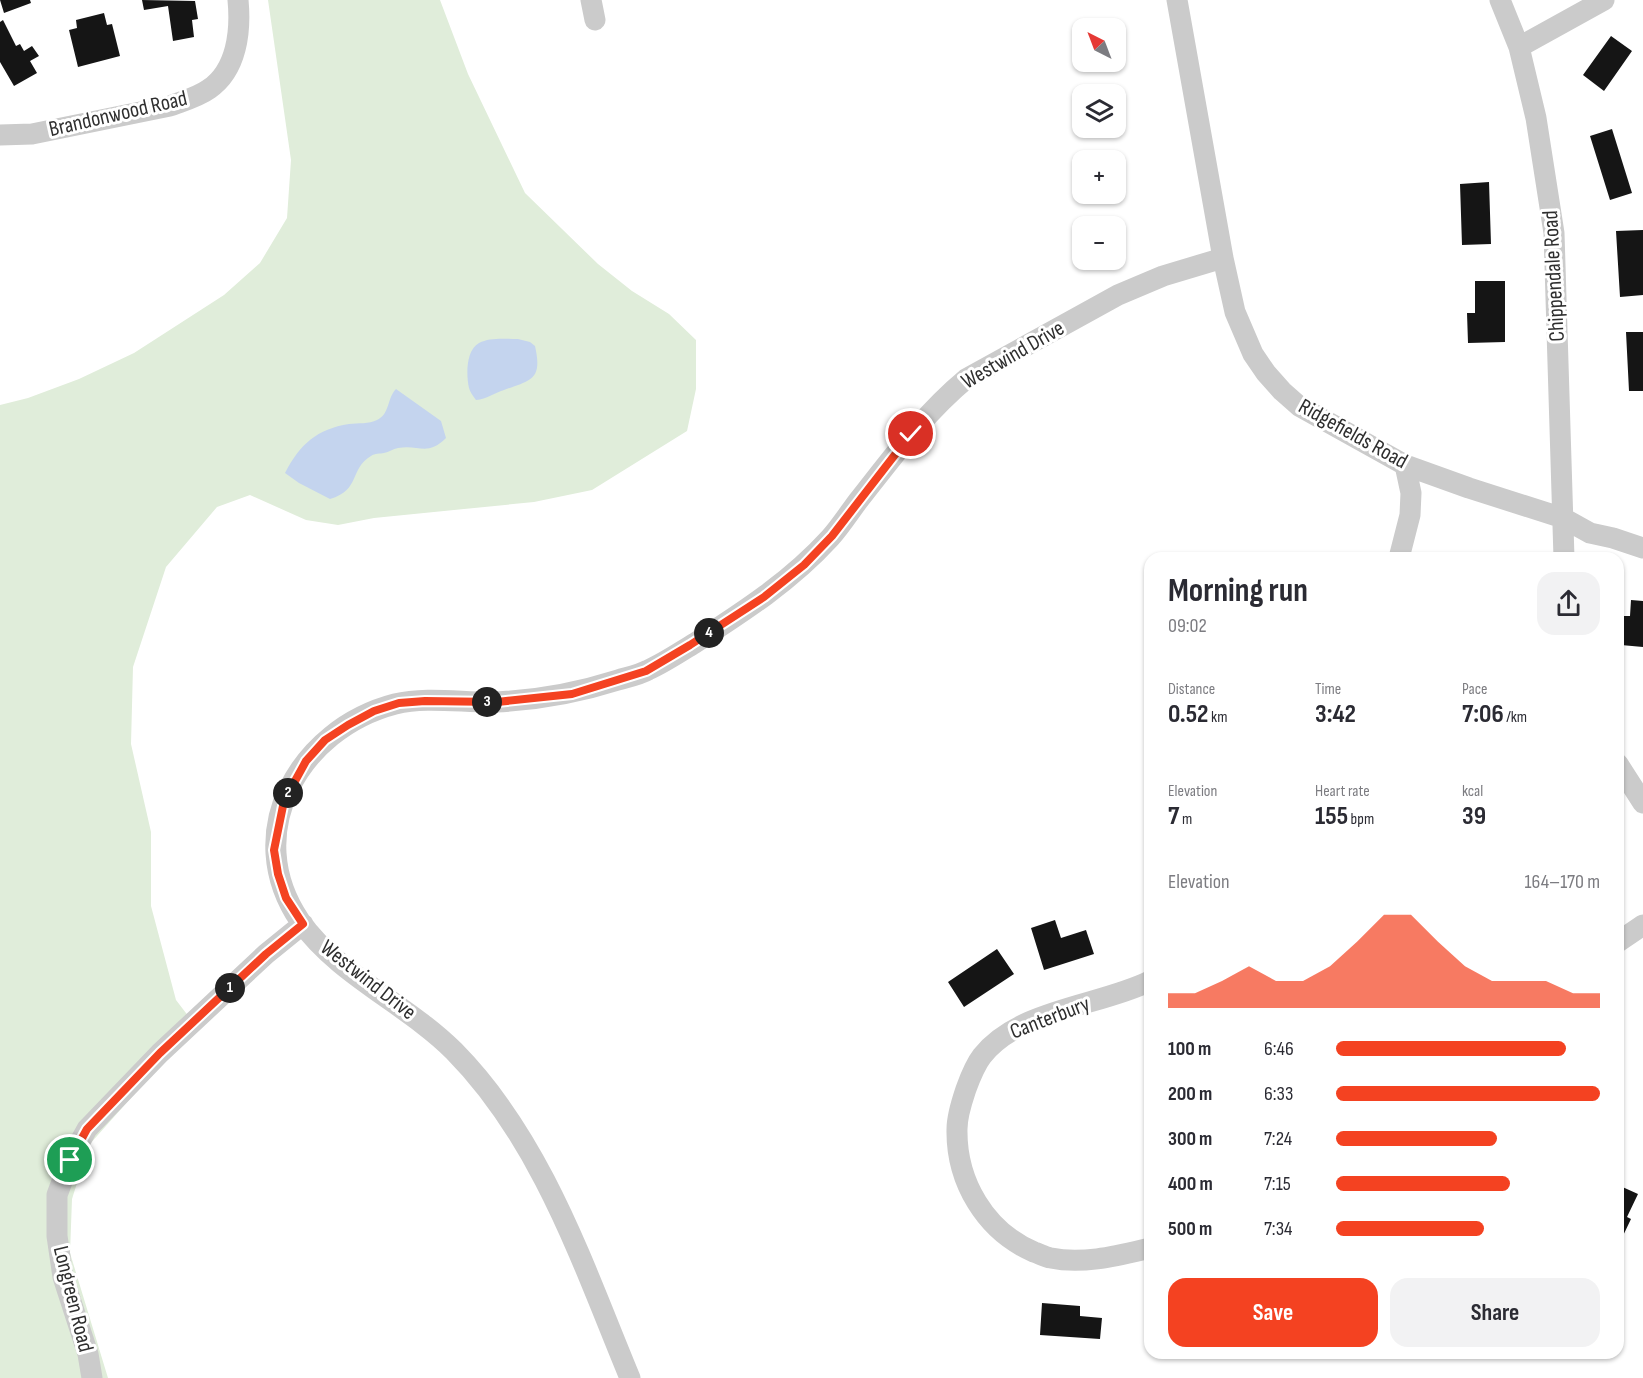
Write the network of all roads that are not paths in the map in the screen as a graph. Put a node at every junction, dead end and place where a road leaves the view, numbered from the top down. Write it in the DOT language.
graph roads {
  1 [pos="238,0"];
  2 [pos="1177,0"];
  3 [pos="1500,0"];
  4 [pos="1604,0"];
  5 [pos="1519,46"];
  6 [pos="0,135"];
  7 [pos="1224,258"];
  8 [pos="1405,465"];
  9 [pos="1563,518"];
  10 [pos="1643,548"];
  11 [pos="1401,552"];
  12 [pos="1564,552"];
  13 [pos="1624,773"];
  14 [pos="1643,803"];
  15 [pos="303,924"];
  16 [pos="1643,925"];
  17 [pos="1624,938"];
  18 [pos="1144,983"];
  19 [pos="1144,1249"];
  20 [pos="92,1378"];
  21 [pos="630,1378"];
  1 -- 6 [label="street, Brandonwood Road"];
  2 -- 7 [label="street, Ridgefields Road"];
  3 -- 5 [label="street, Chippendale Road"];
  4 -- 5 [label="street"];
  5 -- 9 [label="street, Chippendale Road"];
  7 -- 8 [label="street, Ridgefields Road"];
  7 -- 15 [label="street, Westwind Drive"];
  8 -- 9 [label="street, Ridgefields Road"];
  8 -- 11 [label="street"];
  9 -- 10 [label="street, Ridgefields Road"];
  9 -- 12 [label="street, Chippendale Road"];
  13 -- 14 [label="street"];
  15 -- 20 [label="street, Longreen Road"];
  15 -- 21 [label="street, Westwind Drive"];
  16 -- 17 [label="street"];
  18 -- 19 [label="street, Canterbury"];
}
